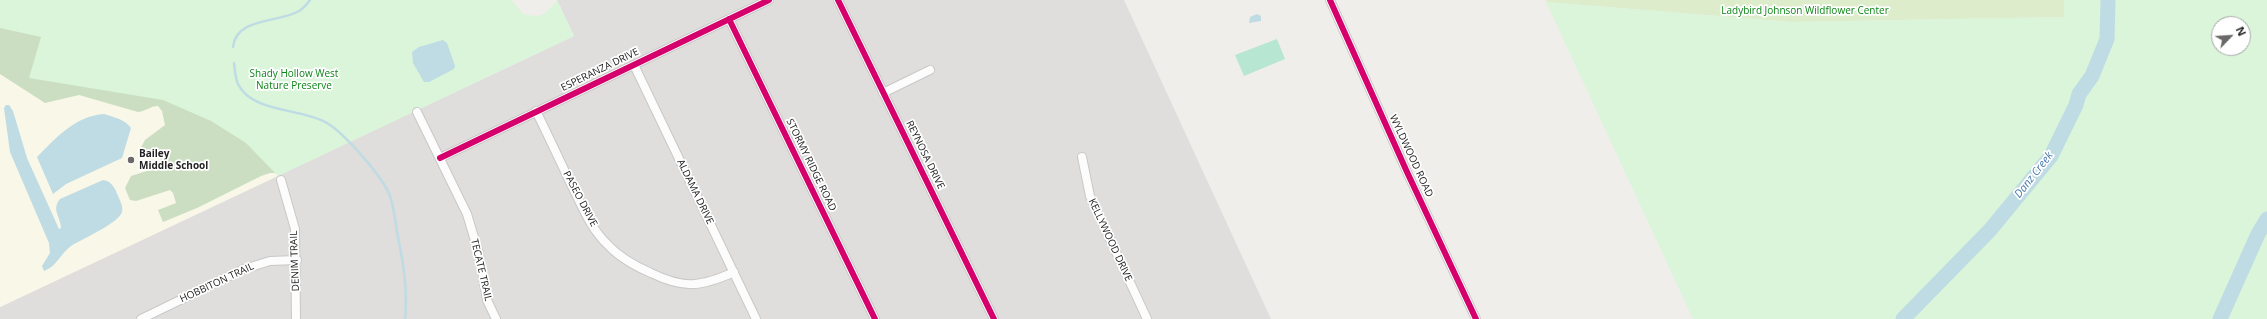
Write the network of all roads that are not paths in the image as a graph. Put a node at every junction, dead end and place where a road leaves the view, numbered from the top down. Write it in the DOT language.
graph roads {
  1 [pos="769,0"];
  2 [pos="838,0"];
  3 [pos="1330,0"];
  4 [pos="729,19"];
  5 [pos="634,65"];
  6 [pos="930,70"];
  7 [pos="883,93"];
  8 [pos="536,111"];
  9 [pos="417,112"];
  10 [pos="1082,157"];
  11 [pos="440,158"];
  12 [pos="281,180"];
  13 [pos="297,260"];
  14 [pos="734,272"];
  15 [pos="141,319"];
  16 [pos="296,319"];
  17 [pos="496,319"];
  18 [pos="756,319"];
  19 [pos="875,319"];
  20 [pos="994,319"];
  21 [pos="1147,319"];
  22 [pos="1476,319"];
  1 -- 4 [label="street, ESPERANZA DRIVE"];
  2 -- 7 [label="street, REYNOSA DRIVE"];
  3 -- 22 [label="street, WYLDWOOD ROAD"];
  4 -- 5 [label="street, ESPERANZA DRIVE"];
  4 -- 19 [label="street, STORMY RIDGE ROAD"];
  5 -- 8 [label="street, ESPERANZA DRIVE"];
  5 -- 14 [label="street, ALDAMA DRIVE"];
  6 -- 7 [label="street"];
  7 -- 20 [label="street, REYNOSA DRIVE"];
  8 -- 11 [label="street, ESPERANZA DRIVE"];
  8 -- 14 [label="street, PASEO DRIVE"];
  9 -- 11 [label="street, TECATE TRAIL"];
  10 -- 21 [label="street, KELLYWOOD DRIVE"];
  11 -- 17 [label="street, TECATE TRAIL"];
  12 -- 13 [label="street, DENIM TRAIL"];
  13 -- 15 [label="street, HOBBITON TRAIL"];
  13 -- 16 [label="street, DENIM TRAIL"];
  14 -- 18 [label="street, ALDAMA DRIVE"];
}
